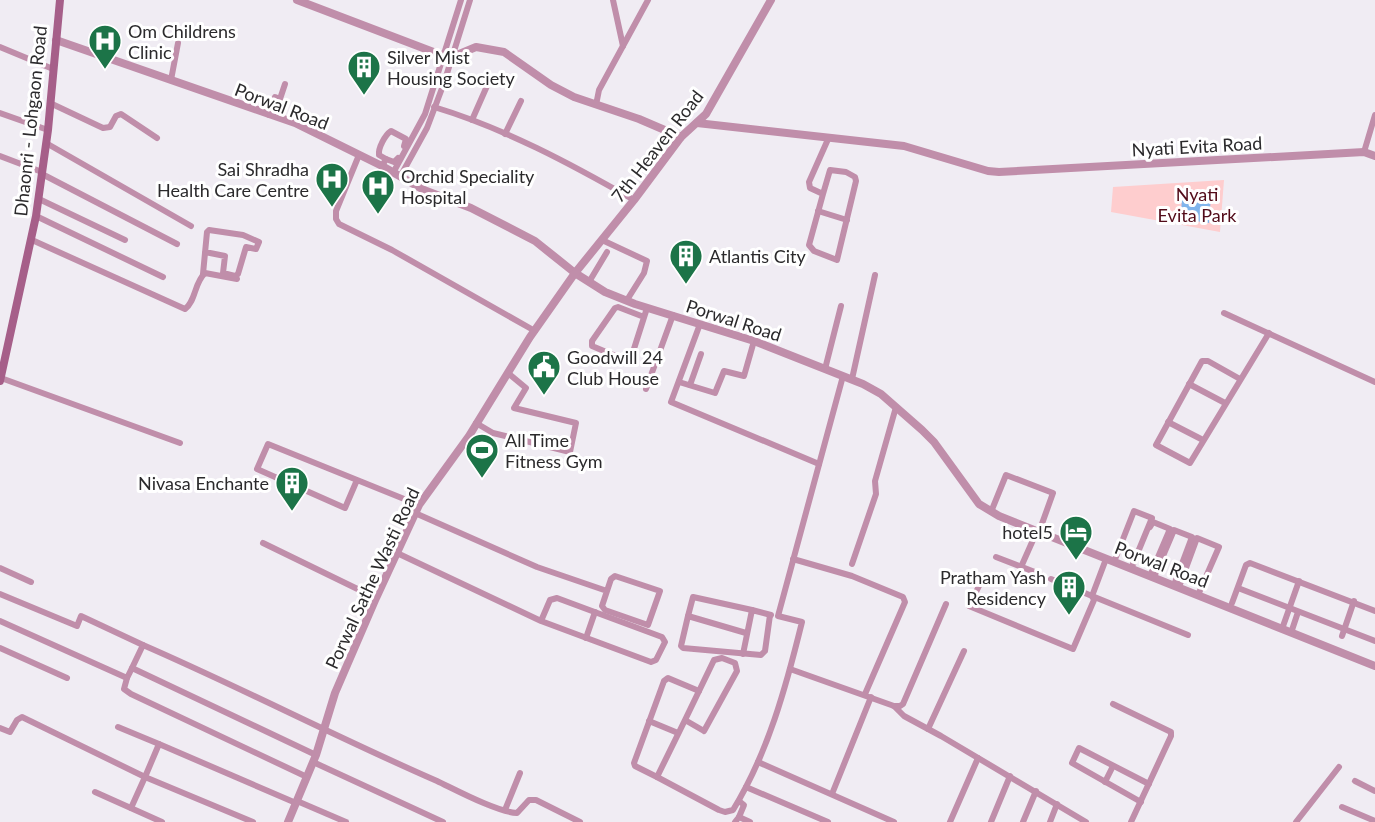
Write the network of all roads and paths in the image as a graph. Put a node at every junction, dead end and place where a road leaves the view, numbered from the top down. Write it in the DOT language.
graph roads {
  1 [pos="297,0"];
  2 [pos="461,0"];
  3 [pos="470,0"];
  4 [pos="613,0"];
  5 [pos="648,0"];
  6 [pos="771,0"];
  7 [pos="61,2"];
  8 [pos="56,40"];
  9 [pos="178,43"];
  10 [pos="623,46"];
  11 [pos="0,47"];
  12 [pos="448,57"];
  13 [pos="53,69"];
  14 [pos="171,80"];
  15 [pos="285,84"];
  16 [pos="487,86"];
  17 [pos="521,101"];
  18 [pos="50,103"];
  19 [pos="596,105"];
  20 [pos="434,107"];
  21 [pos="0,113"];
  22 [pos="269,115"];
  23 [pos="1375,116"];
  24 [pos="472,120"];
  25 [pos="697,123"];
  26 [pos="48,130"];
  27 [pos="504,134"];
  28 [pos="681,136"];
  29 [pos="829,137"];
  30 [pos="157,138"];
  31 [pos="46,143"];
  32 [pos="1364,152"];
  33 [pos="359,155"];
  34 [pos="0,156"];
  35 [pos="1375,156"];
  36 [pos="384,162"];
  37 [pos="42,172"];
  38 [pos="397,175"];
  39 [pos="823,194"];
  40 [pos="39,200"];
  41 [pos="634,200"];
  42 [pos="818,211"];
  43 [pos="36,216"];
  44 [pos="847,220"];
  45 [pos="191,226"];
  46 [pos="32,240"];
  47 [pos="124,240"];
  48 [pos="602,240"];
  49 [pos="177,244"];
  50 [pos="205,252"];
  51 [pos="607,252"];
  52 [pos="575,273"];
  53 [pos="203,274"];
  54 [pos="875,274"];
  55 [pos="163,277"];
  56 [pos="237,279"];
  57 [pos="589,282"];
  58 [pos="627,300"];
  59 [pos="841,306"];
  60 [pos="647,308"];
  61 [pos="1224,313"];
  62 [pos="673,315"];
  63 [pos="644,316"];
  64 [pos="700,324"];
  65 [pos="535,331"];
  66 [pos="1269,333"];
  67 [pos="754,341"];
  68 [pos="701,354"];
  69 [pos="825,369"];
  70 [pos="508,373"];
  71 [pos="843,376"];
  72 [pos="852,379"];
  73 [pos="1240,379"];
  74 [pos="0,380"];
  75 [pos="679,382"];
  76 [pos="1375,382"];
  77 [pos="1189,384"];
  78 [pos="690,386"];
  79 [pos="646,389"];
  80 [pos="1225,403"];
  81 [pos="896,408"];
  82 [pos="1168,422"];
  83 [pos="476,423"];
  84 [pos="1203,440"];
  85 [pos="180,443"];
  86 [pos="819,464"];
  87 [pos="357,480"];
  88 [pos="417,509"];
  89 [pos="990,512"];
  90 [pos="1038,531"];
  91 [pos="263,543"];
  92 [pos="397,553"];
  93 [pos="996,557"];
  94 [pos="793,559"];
  95 [pos="1110,560"];
  96 [pos="852,564"];
  97 [pos="1021,567"];
  98 [pos="0,568"];
  99 [pos="1132,569"];
  100 [pos="1040,574"];
  101 [pos="1152,577"];
  102 [pos="1051,579"];
  103 [pos="1299,581"];
  104 [pos="31,582"];
  105 [pos="979,586"];
  106 [pos="1176,586"];
  107 [pos="1238,588"];
  108 [pos="607,591"];
  109 [pos="0,594"];
  110 [pos="1198,595"];
  111 [pos="1092,596"];
  112 [pos="376,598"];
  113 [pos="1354,601"];
  114 [pos="1232,603"];
  115 [pos="946,604"];
  116 [pos="1289,608"];
  117 [pos="752,610"];
  118 [pos="1375,611"];
  119 [pos="595,612"];
  120 [pos="1298,612"];
  121 [pos="770,615"];
  122 [pos="688,616"];
  123 [pos="778,616"];
  124 [pos="0,621"];
  125 [pos="541,621"];
  126 [pos="1282,629"];
  127 [pos="1343,632"];
  128 [pos="746,633"];
  129 [pos="1291,633"];
  130 [pos="1188,635"];
  131 [pos="585,638"];
  132 [pos="1375,641"];
  133 [pos="144,645"];
  134 [pos="0,648"];
  135 [pos="964,651"];
  136 [pos="743,654"];
  137 [pos="1375,666"];
  138 [pos="132,668"];
  139 [pos="790,669"];
  140 [pos="67,678"];
  141 [pos="127,678"];
  142 [pos="699,691"];
  143 [pos="868,696"];
  144 [pos="1113,704"];
  145 [pos="894,706"];
  146 [pos="685,720"];
  147 [pos="649,721"];
  148 [pos="118,727"];
  149 [pos="0,728"];
  150 [pos="324,729"];
  151 [pos="928,729"];
  152 [pos="678,733"];
  153 [pos="159,744"];
  154 [pos="315,758"];
  155 [pos="978,758"];
  156 [pos="758,762"];
  157 [pos="1113,766"];
  158 [pos="1339,767"];
  159 [pos="520,773"];
  160 [pos="1010,776"];
  161 [pos="145,777"];
  162 [pos="307,777"];
  163 [pos="657,777"];
  164 [pos="1355,781"];
  165 [pos="1105,782"];
  166 [pos="1149,784"];
  167 [pos="746,787"];
  168 [pos="1036,791"];
  169 [pos="1375,791"];
  170 [pos="95,792"];
  171 [pos="832,794"];
  172 [pos="739,801"];
  173 [pos="297,802"];
  174 [pos="1141,802"];
  175 [pos="1057,804"];
  176 [pos="1342,807"];
  177 [pos="131,808"];
  178 [pos="505,810"];
  179 [pos="737,819"];
  180 [pos="1083,821"];
  181 [pos="1375,821"];
  182 [pos="162,822"];
  183 [pos="253,822"];
  184 [pos="288,822"];
  185 [pos="346,822"];
  186 [pos="443,822"];
  187 [pos="580,822"];
  188 [pos="750,822"];
  189 [pos="828,822"];
  190 [pos="894,822"];
  191 [pos="950,822"];
  192 [pos="991,822"];
  193 [pos="1023,822"];
  194 [pos="1050,822"];
  195 [pos="1131,822"];
  196 [pos="1296,822"];
  1 -- 12 [label="street"];
  2 -- 12 [label="street"];
  3 -- 12 [label="street"];
  4 -- 10 [label="street"];
  5 -- 10 [label="street"];
  6 -- 25 [label="street, 7th Heaven Road"];
  7 -- 8 [label="main road, Dhaonri - Lohgaon Road"];
  8 -- 13 [label="main road, Dhaonri - Lohgaon Road"];
  8 -- 14 [label="street, Porwal Road"];
  9 -- 14 [label="street"];
  10 -- 19 [label="street"];
  11 -- 13 [label="street"];
  12 -- 19 [label="street"];
  12 -- 20 [label="street"];
  12 -- 38 [label="street"];
  13 -- 18 [label="main road, Dhaonri - Lohgaon Road"];
  14 -- 22 [label="street, Porwal Road"];
  15 -- 22 [label="street"];
  16 -- 24 [label="street"];
  17 -- 27 [label="street"];
  18 -- 26 [label="main road, Dhaonri - Lohgaon Road"];
  18 -- 30 [label="street"];
  19 -- 28 [label="street"];
  20 -- 24 [label="street"];
  20 -- 38 [label="street"];
  21 -- 26 [label="street"];
  22 -- 33 [label="street, Porwal Road"];
  23 -- 32 [label="street"];
  24 -- 27 [label="street"];
  25 -- 28 [label="street, 7th Heaven Road"];
  25 -- 29 [label="street, Nyati Evita Road"];
  26 -- 31 [label="main road, Dhaonri - Lohgaon Road"];
  27 -- 41 [label="street"];
  28 -- 41 [label="street, 7th Heaven Road"];
  29 -- 32 [label="street, Nyati Evita Road"];
  29 -- 39 [label="street"];
  31 -- 37 [label="main road, Dhaonri - Lohgaon Road"];
  31 -- 45 [label="street"];
  32 -- 35 [label="street"];
  33 -- 36 [label="street, Porwal Road"];
  33 -- 65 [label="street"];
  34 -- 37 [label="street"];
  36 -- 36 [label="street"];
  36 -- 38 [label="street, Porwal Road"];
  37 -- 40 [label="main road, Dhaonri - Lohgaon Road"];
  37 -- 49 [label="street"];
  38 -- 52 [label="street, Porwal Road"];
  39 -- 42 [label="street"];
  39 -- 44 [label="street"];
  40 -- 43 [label="main road, Dhaonri - Lohgaon Road"];
  40 -- 47 [label="street"];
  41 -- 48 [label="street, 7th Heaven Road"];
  42 -- 44 [label="street"];
  42 -- 44 [label="street"];
  43 -- 46 [label="main road, Dhaonri - Lohgaon Road"];
  43 -- 55 [label="street"];
  46 -- 53 [label="street"];
  46 -- 74 [label="main road, Dhaonri - Lohgaon Road"];
  48 -- 52 [label="street, 7th Heaven Road"];
  48 -- 58 [label="street"];
  50 -- 50 [label="street"];
  50 -- 53 [label="street"];
  51 -- 57 [label="street"];
  52 -- 57 [label="street, Porwal Road"];
  52 -- 65 [label="street, Porwal Sathe Wasti Road"];
  53 -- 56 [label="street"];
  54 -- 72 [label="street"];
  57 -- 58 [label="street, Porwal Road"];
  58 -- 60 [label="street, Porwal Road"];
  59 -- 69 [label="street"];
  60 -- 62 [label="street, Porwal Road"];
  60 -- 63 [label="street"];
  61 -- 66 [label="street"];
  62 -- 64 [label="street, Porwal Road"];
  62 -- 79 [label="street"];
  63 -- 63 [label="street"];
  64 -- 67 [label="street, Porwal Road"];
  64 -- 75 [label="street"];
  65 -- 70 [label="street, Porwal Sathe Wasti Road"];
  66 -- 73 [label="street"];
  66 -- 76 [label="street"];
  67 -- 69 [label="street, Porwal Road"];
  67 -- 78 [label="street"];
  68 -- 78 [label="street"];
  69 -- 71 [label="street, Porwal Road"];
  70 -- 83 [label="street, Porwal Sathe Wasti Road"];
  70 -- 83 [label="street"];
  71 -- 72 [label="street, Porwal Road"];
  71 -- 86 [label="street"];
  72 -- 81 [label="street, Porwal Road"];
  73 -- 77 [label="street"];
  73 -- 80 [label="street"];
  74 -- 85 [label="street"];
  75 -- 78 [label="street"];
  75 -- 86 [label="street"];
  77 -- 80 [label="street"];
  77 -- 82 [label="street"];
  80 -- 84 [label="street"];
  81 -- 89 [label="street, Porwal Road"];
  81 -- 96 [label="street"];
  82 -- 84 [label="street"];
  82 -- 84 [label="street"];
  83 -- 88 [label="street, Porwal Sathe Wasti Road"];
  86 -- 94 [label="street"];
  87 -- 87 [label="street"];
  87 -- 88 [label="street"];
  88 -- 92 [label="street, Porwal Sathe Wasti Road"];
  88 -- 108 [label="street"];
  89 -- 90 [label="street, Porwal Road"];
  89 -- 90 [label="street"];
  90 -- 95 [label="street, Porwal Road"];
  90 -- 97 [label="street"];
  91 -- 112 [label="street"];
  92 -- 112 [label="street, Porwal Sathe Wasti Road"];
  92 -- 125 [label="street"];
  93 -- 97 [label="street"];
  94 -- 123 [label="street"];
  94 -- 143 [label="street"];
  95 -- 99 [label="street, Porwal Road"];
  95 -- 99 [label="street"];
  95 -- 111 [label="street"];
  97 -- 100 [label="street"];
  98 -- 104 [label="street"];
  99 -- 101 [label="street, Porwal Road"];
  99 -- 101 [label="street"];
  101 -- 106 [label="street, Porwal Road"];
  101 -- 106 [label="street"];
  102 -- 111 [label="street"];
  103 -- 107 [label="street"];
  103 -- 113 [label="street"];
  103 -- 116 [label="street"];
  105 -- 111 [label="street"];
  106 -- 110 [label="street, Porwal Road"];
  106 -- 110 [label="street"];
  107 -- 114 [label="street"];
  107 -- 116 [label="street"];
  108 -- 108 [label="street"];
  109 -- 133 [label="street"];
  110 -- 126 [label="street, Porwal Road"];
  111 -- 130 [label="street"];
  112 -- 150 [label="street, Porwal Sathe Wasti Road"];
  113 -- 118 [label="street"];
  113 -- 127 [label="street"];
  115 -- 145 [label="street"];
  116 -- 120 [label="street"];
  116 -- 126 [label="street"];
  117 -- 121 [label="street"];
  117 -- 122 [label="street"];
  117 -- 128 [label="street"];
  119 -- 125 [label="street"];
  119 -- 131 [label="street"];
  119 -- 131 [label="street"];
  120 -- 127 [label="street"];
  120 -- 129 [label="street"];
  121 -- 123 [label="street"];
  121 -- 136 [label="street"];
  122 -- 128 [label="street"];
  122 -- 136 [label="street"];
  123 -- 139 [label="street"];
  124 -- 141 [label="street"];
  125 -- 131 [label="street"];
  126 -- 129 [label="street, Porwal Road"];
  127 -- 132 [label="street"];
  128 -- 136 [label="street"];
  129 -- 137 [label="street, Porwal Road"];
  133 -- 138 [label="street"];
  133 -- 150 [label="street"];
  134 -- 140 [label="street"];
  135 -- 151 [label="street"];
  138 -- 141 [label="street"];
  138 -- 154 [label="street"];
  139 -- 143 [label="street"];
  139 -- 156 [label="street"];
  141 -- 162 [label="street"];
  142 -- 146 [label="street"];
  142 -- 146 [label="street"];
  142 -- 147 [label="street"];
  143 -- 145 [label="street"];
  143 -- 171 [label="street"];
  144 -- 166 [label="street"];
  145 -- 151 [label="street"];
  146 -- 152 [label="street"];
  147 -- 152 [label="street"];
  147 -- 163 [label="street"];
  148 -- 153 [label="street"];
  149 -- 161 [label="street"];
  150 -- 154 [label="street, Porwal Sathe Wasti Road"];
  150 -- 178 [label="street"];
  151 -- 155 [label="street"];
  152 -- 163 [label="street"];
  153 -- 161 [label="street"];
  153 -- 173 [label="street"];
  154 -- 162 [label="street, Porwal Sathe Wasti Road"];
  154 -- 186 [label="street"];
  155 -- 160 [label="street"];
  155 -- 191 [label="street"];
  156 -- 167 [label="street"];
  156 -- 171 [label="street"];
  157 -- 165 [label="street"];
  157 -- 165 [label="street"];
  157 -- 166 [label="street"];
  158 -- 196 [label="street"];
  159 -- 178 [label="street"];
  160 -- 168 [label="street"];
  160 -- 192 [label="street"];
  161 -- 177 [label="street"];
  161 -- 183 [label="street"];
  162 -- 173 [label="street, Porwal Sathe Wasti Road"];
  163 -- 172 [label="street"];
  164 -- 169 [label="street"];
  165 -- 174 [label="street"];
  166 -- 174 [label="street"];
  167 -- 172 [label="street"];
  167 -- 189 [label="street"];
  168 -- 175 [label="street"];
  168 -- 193 [label="street"];
  170 -- 177 [label="street"];
  171 -- 190 [label="street"];
  172 -- 179 [label="street"];
  173 -- 184 [label="street, Porwal Sathe Wasti Road"];
  173 -- 185 [label="street"];
  174 -- 195 [label="street"];
  175 -- 180 [label="street"];
  175 -- 194 [label="street"];
  176 -- 181 [label="street"];
  177 -- 182 [label="street"];
  178 -- 187 [label="street"];
  179 -- 188 [label="street"];
}
